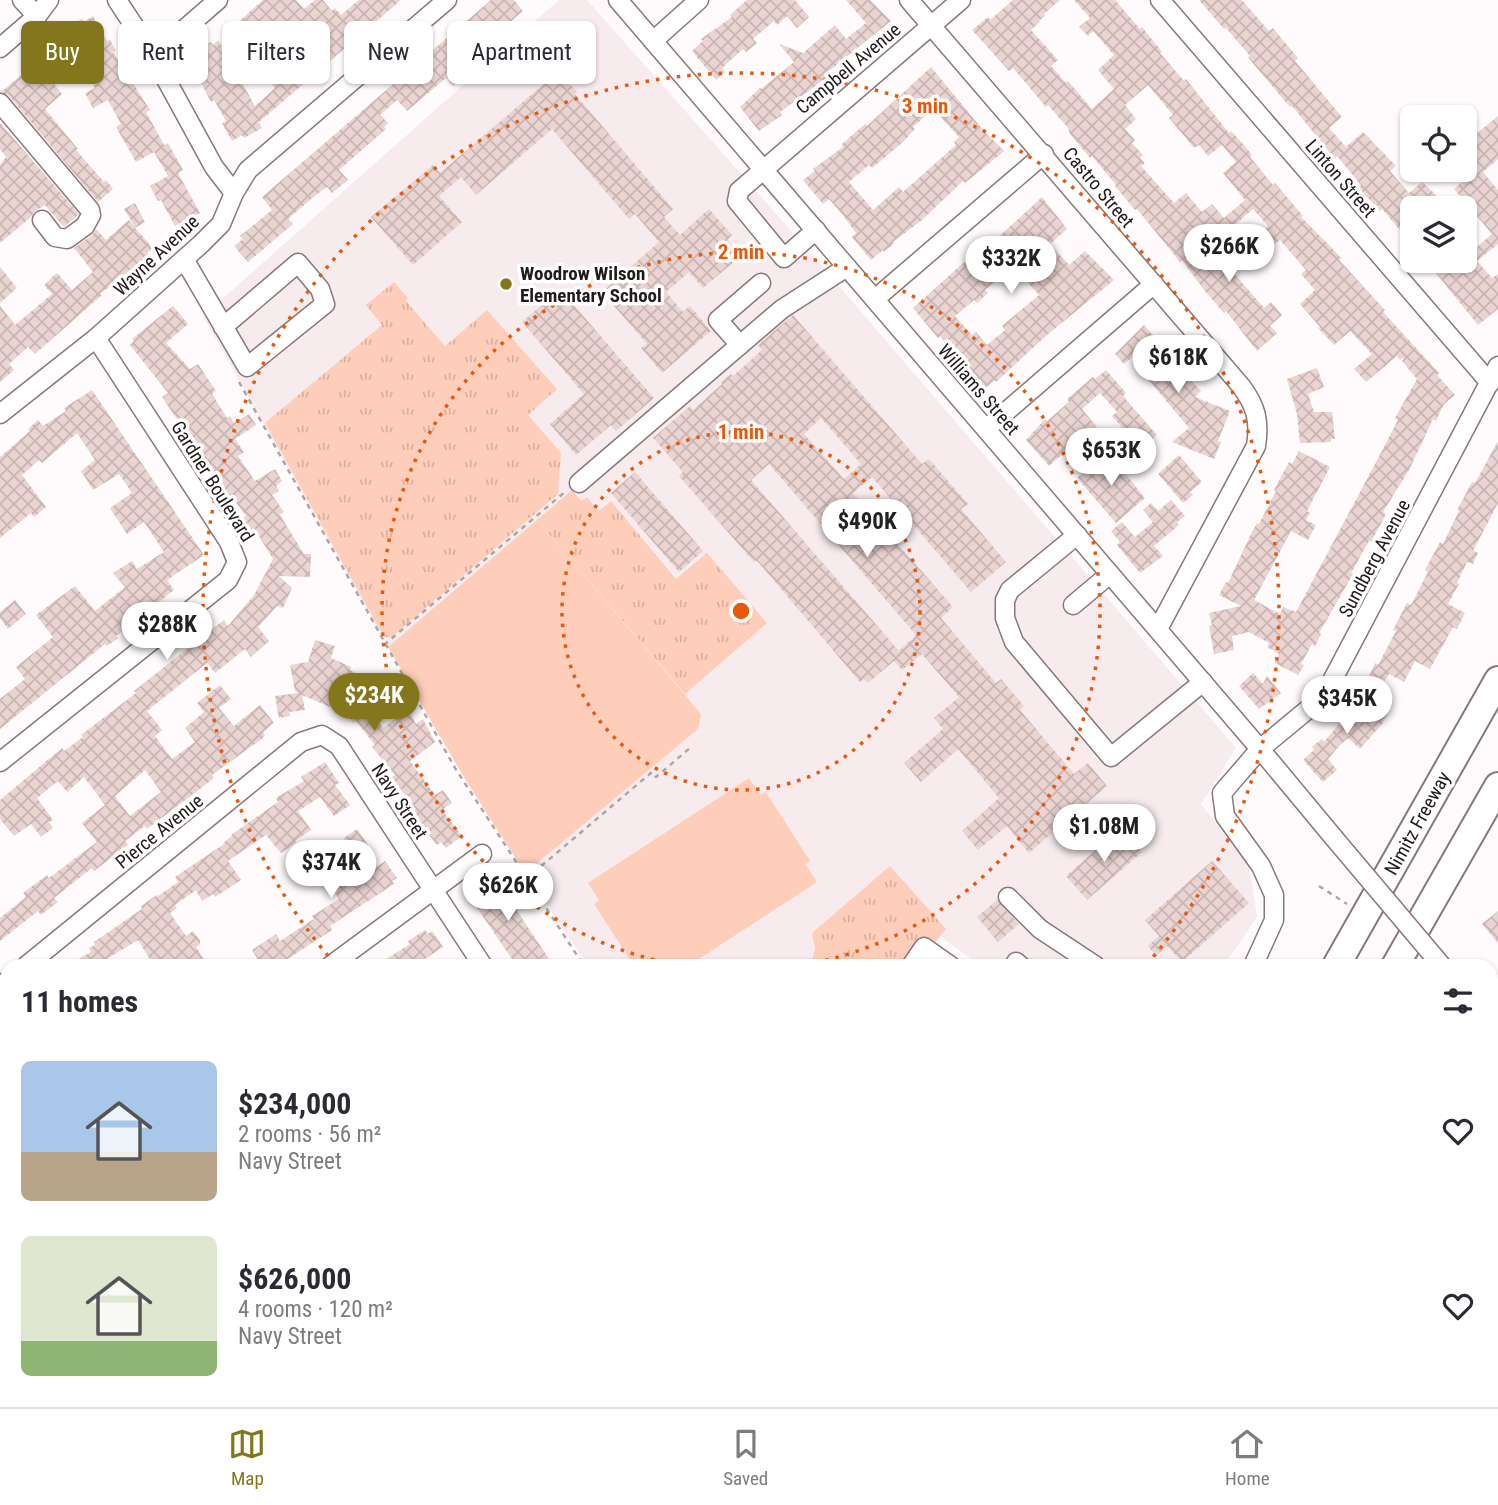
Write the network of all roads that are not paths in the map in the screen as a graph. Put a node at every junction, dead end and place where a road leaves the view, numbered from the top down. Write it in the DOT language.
graph roads {
  1 [pos="22,0"];
  2 [pos="49,0"];
  3 [pos="117,0"];
  4 [pos="218,0"];
  5 [pos="447,0"];
  6 [pos="618,0"];
  7 [pos="699,0"];
  8 [pos="909,0"];
  9 [pos="961,0"];
  10 [pos="1160,0"];
  11 [pos="37,16"];
  12 [pos="131,21"];
  13 [pos="194,21"];
  14 [pos="931,25"];
  15 [pos="653,41"];
  16 [pos="0,48"];
  17 [pos="169,84"];
  18 [pos="0,103"];
  19 [pos="1044,154"];
  20 [pos="763,169"];
  21 [pos="234,193"];
  22 [pos="42,220"];
  23 [pos="816,230"];
  24 [pos="184,259"];
  25 [pos="847,267"];
  26 [pos="761,283"];
  27 [pos="1154,284"];
  28 [pos="874,299"];
  29 [pos="223,327"];
  30 [pos="96,338"];
  31 [pos="740,345"];
  32 [pos="1498,366"];
  33 [pos="1490,383"];
  34 [pos="0,414"];
  35 [pos="986,429"];
  36 [pos="575,485"];
  37 [pos="1077,535"];
  38 [pos="1110,574"];
  39 [pos="1073,605"];
  40 [pos="1158,629"];
  41 [pos="1498,680"];
  42 [pos="1203,682"];
  43 [pos="322,735"];
  44 [pos="1261,749"];
  45 [pos="0,762"];
  46 [pos="1498,786"];
  47 [pos="1498,811"];
  48 [pos="482,854"];
  49 [pos="433,890"];
  50 [pos="1008,897"];
  51 [pos="1429,910"];
  52 [pos="35,959"];
  53 [pos="339,959"];
  54 [pos="478,959"];
  55 [pos="916,959"];
  56 [pos="941,959"];
  57 [pos="1085,959"];
  58 [pos="1256,959"];
  59 [pos="1340,959"];
  60 [pos="1399,959"];
  61 [pos="1437,959"];
  1 -- 11 [label="street"];
  2 -- 11 [label="street"];
  3 -- 12 [label="street"];
  4 -- 13 [label="street"];
  5 -- 21 [label="street, Wayne Avenue"];
  6 -- 15 [label="street, Williams Street"];
  7 -- 15 [label="street"];
  8 -- 14 [label="street, Castro Street"];
  9 -- 14 [label="street, Campbell Avenue"];
  10 -- 33 [label="street, Linton Street"];
  11 -- 16 [label="street"];
  14 -- 19 [label="street, Castro Street"];
  14 -- 20 [label="street, Campbell Avenue"];
  15 -- 20 [label="street, Williams Street"];
  17 -- 21 [label="street"];
  18 -- 22 [label="street"];
  19 -- 27 [label="street, Castro Street"];
  19 -- 28 [label="street"];
  20 -- 23 [label="street, Williams Street"];
  20 -- 23 [label="street, Campbell Avenue"];
  21 -- 24 [label="street, Wayne Avenue"];
  23 -- 25 [label="street, Williams Street"];
  24 -- 29 [label="street"];
  24 -- 30 [label="street, Wayne Avenue"];
  25 -- 28 [label="street, Williams Street"];
  25 -- 31 [label="street"];
  26 -- 31 [label="street"];
  27 -- 35 [label="street"];
  27 -- 40 [label="street, Castro Street"];
  28 -- 35 [label="street, Williams Street"];
  29 -- 29 [label="street"];
  30 -- 34 [label="street, Wayne Avenue"];
  30 -- 45 [label="street, Gardner Boulevard"];
  31 -- 36 [label="street"];
  32 -- 33 [label="street, Sundberg Avenue"];
  33 -- 44 [label="street, Sundberg Avenue"];
  35 -- 37 [label="street, Williams Street"];
  37 -- 38 [label="street, Williams Street"];
  37 -- 42 [label="street"];
  38 -- 39 [label="street"];
  38 -- 40 [label="street, Williams Street"];
  40 -- 42 [label="street, Williams Street"];
  41 -- 59 [label="highway, Nimitz Freeway"];
  42 -- 44 [label="street, Williams Street"];
  43 -- 49 [label="street, Navy Street"];
  43 -- 52 [label="street, Pierce Avenue"];
  44 -- 58 [label="street, Sundberg Avenue"];
  44 -- 61 [label="street, Williams Street, bridge"];
  46 -- 51 [label="highway"];
  47 -- 51 [label="highway"];
  48 -- 49 [label="street"];
  49 -- 53 [label="street"];
  49 -- 54 [label="street, Navy Street"];
  50 -- 57 [label="street"];
  51 -- 60 [label="highway"];
  55 -- 56 [label="street"];
}
